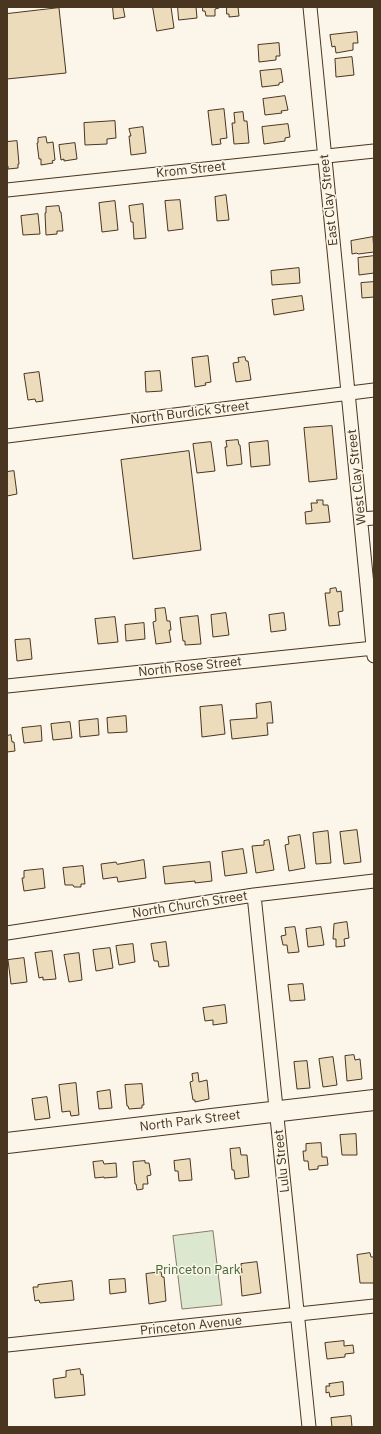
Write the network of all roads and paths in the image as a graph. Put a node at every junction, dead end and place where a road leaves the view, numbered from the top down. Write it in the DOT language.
graph roads {
  1 [pos="310,7"];
  2 [pos="374,151"];
  3 [pos="324,156"];
  4 [pos="7,190"];
  5 [pos="374,390"];
  6 [pos="348,393"];
  7 [pos="7,436"];
  8 [pos="367,518"];
  9 [pos="374,648"];
  10 [pos="374,656"];
  11 [pos="7,686"];
  12 [pos="374,881"];
  13 [pos="254,895"];
  14 [pos="7,933"];
  15 [pos="374,1100"];
  16 [pos="277,1111"];
  17 [pos="7,1143"];
  18 [pos="374,1306"];
  19 [pos="297,1315"];
  20 [pos="7,1346"];
  21 [pos="309,1427"];
  1 -- 3 [label="street, East Clay Street"];
  2 -- 3 [label="street, Krom Street"];
  3 -- 4 [label="street, Krom Street"];
  3 -- 6 [label="street, East Clay Street"];
  5 -- 6 [label="street, North Burdick Street"];
  6 -- 7 [label="street, North Burdick Street"];
  6 -- 8 [label="street, West Clay Street"];
  8 -- 9 [label="street, West Clay Street"];
  9 -- 10 [label="street, West Clay Street"];
  9 -- 11 [label="street, North Rose Street"];
  12 -- 13 [label="street, North Church Street"];
  13 -- 14 [label="street, North Church Street"];
  13 -- 16 [label="street, Lulu Street"];
  15 -- 16 [label="main road, North Park Street"];
  16 -- 17 [label="main road, North Park Street"];
  16 -- 19 [label="street, Lulu Street"];
  18 -- 19 [label="street, Princeton Avenue"];
  19 -- 20 [label="street, Princeton Avenue"];
  19 -- 21 [label="street, Lulu Street"];
}
